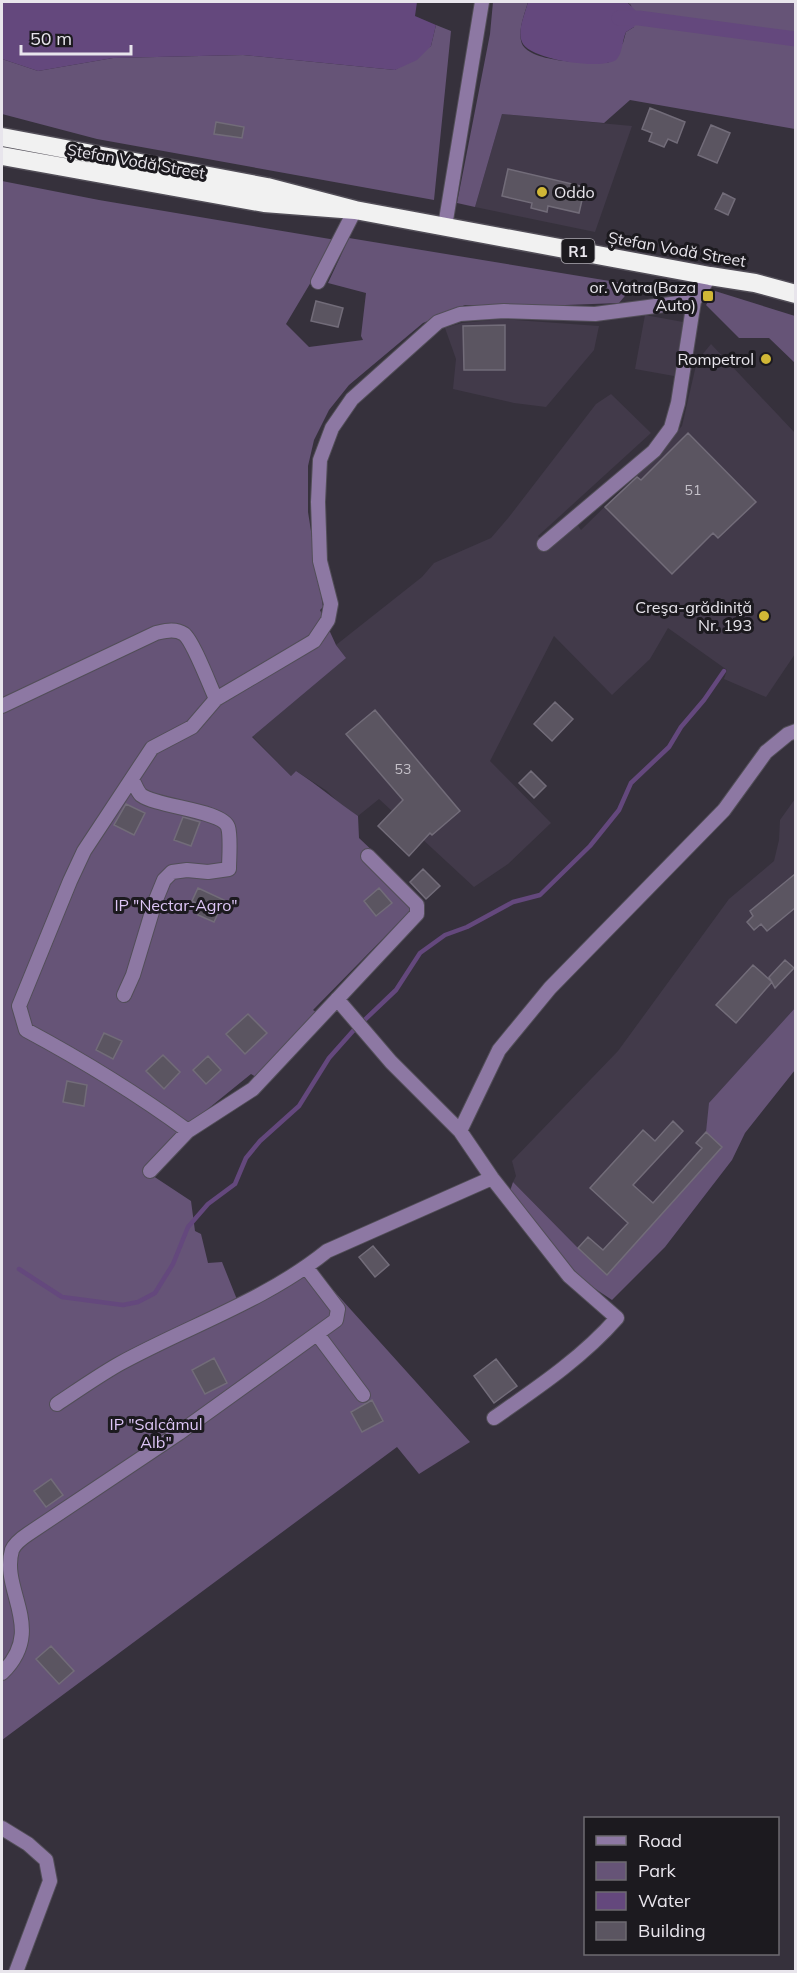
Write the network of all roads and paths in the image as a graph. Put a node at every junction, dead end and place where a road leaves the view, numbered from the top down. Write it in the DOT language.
graph roads {
  1 [pos="482,2"];
  2 [pos="2,137"];
  3 [pos="2,156"];
  4 [pos="355,210"];
  5 [pos="445,226"];
  6 [pos="710,276"];
  7 [pos="318,282"];
  8 [pos="795,294"];
  9 [pos="694,301"];
  10 [pos="544,544"];
  11 [pos="216,699"];
  12 [pos="2,706"];
  13 [pos="795,731"];
  14 [pos="132,779"];
  15 [pos="368,856"];
  16 [pos="124,995"];
  17 [pos="337,999"];
  18 [pos="188,1131"];
  19 [pos="460,1131"];
  20 [pos="150,1171"];
  21 [pos="492,1178"];
  22 [pos="306,1267"];
  23 [pos="318,1335"];
  24 [pos="363,1395"];
  25 [pos="57,1404"];
  26 [pos="494,1418"];
  27 [pos="2,1673"];
  28 [pos="2,1828"];
  29 [pos="16,1971"];
  1 -- 5 [label="street"];
  2 -- 4 [label="highway"];
  3 -- 4 [label="highway, Ștefan Vodă Street"];
  4 -- 5 [label="highway, Ștefan Vodă Street"];
  4 -- 7 [label="street"];
  5 -- 6 [label="highway, Ștefan Vodă Street / R1"];
  6 -- 8 [label="highway, Ștefan Vodă Street / R1"];
  6 -- 9 [label="street"];
  9 -- 10 [label="street"];
  9 -- 11 [label="street"];
  11 -- 12 [label="street"];
  11 -- 14 [label="street"];
  13 -- 19 [label="street"];
  14 -- 16 [label="street"];
  14 -- 18 [label="street"];
  15 -- 17 [label="street"];
  17 -- 18 [label="street"];
  17 -- 19 [label="street"];
  18 -- 20 [label="street"];
  19 -- 21 [label="street"];
  21 -- 22 [label="street"];
  21 -- 26 [label="street"];
  22 -- 23 [label="street"];
  22 -- 25 [label="street"];
  23 -- 24 [label="street"];
  23 -- 27 [label="street"];
  28 -- 29 [label="street"];
}
